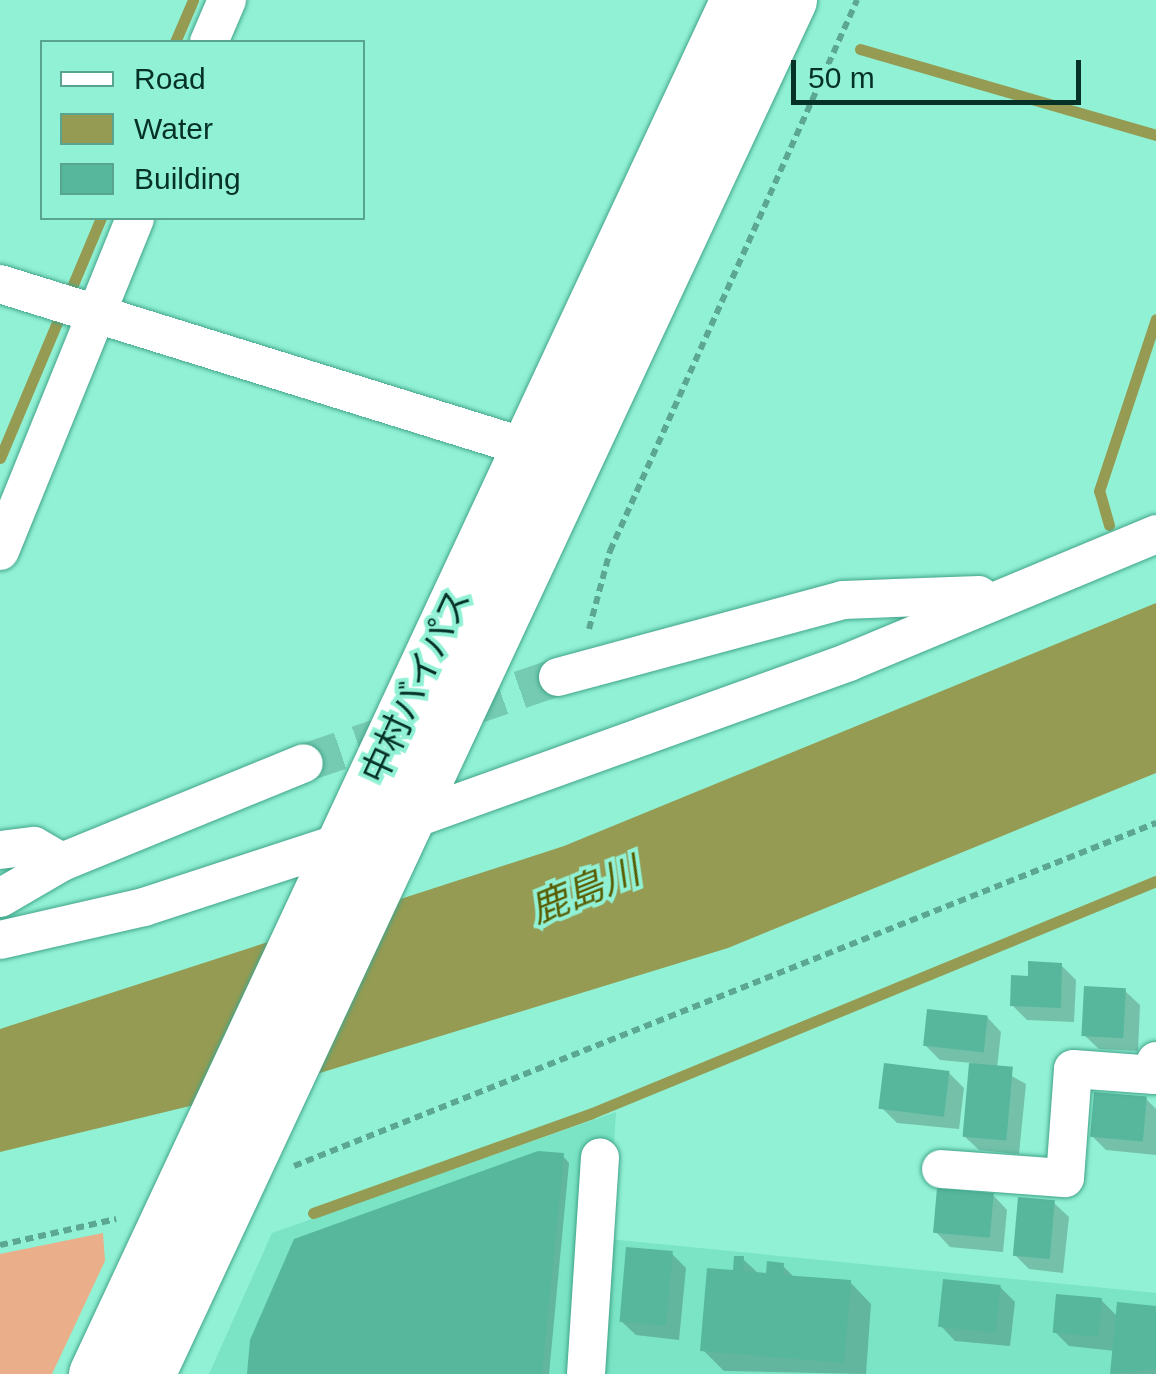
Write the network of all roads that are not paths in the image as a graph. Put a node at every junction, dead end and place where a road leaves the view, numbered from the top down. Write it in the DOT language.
graph roads {
  1 [pos="226,0"];
  2 [pos="738,0"];
  3 [pos="789,0"];
  4 [pos="210,40"];
  5 [pos="135,220"];
  6 [pos="0,284"];
  7 [pos="95,314"];
  8 [pos="528,448"];
  9 [pos="1156,534"];
  10 [pos="0,551"];
  11 [pos="997,594"];
  12 [pos="567,675"];
  13 [pos="304,763"];
  14 [pos="405,822"];
  15 [pos="343,842"];
  16 [pos="0,850"];
  17 [pos="62,862"];
  18 [pos="0,898"];
  19 [pos="0,940"];
  20 [pos="1156,1061"];
  21 [pos="600,1157"];
  22 [pos="941,1169"];
  23 [pos="96,1374"];
  24 [pos="147,1374"];
  25 [pos="586,1374"];
  1 -- 4 [label="street"];
  2 -- 8 [label="highway, 中村バイパス"];
  3 -- 14 [label="highway, 中村バイパス"];
  5 -- 7 [label="street"];
  6 -- 7 [label="street"];
  7 -- 8 [label="street"];
  7 -- 10 [label="street"];
  8 -- 15 [label="highway, 中村バイパス"];
  9 -- 11 [label="street"];
  11 -- 12 [label="street"];
  11 -- 14 [label="street"];
  13 -- 17 [label="street"];
  14 -- 24 [label="highway, 中村バイパス"];
  15 -- 19 [label="street"];
  15 -- 23 [label="highway, 中村バイパス"];
  16 -- 17 [label="street"];
  17 -- 18 [label="street"];
  20 -- 22 [label="street"];
  21 -- 25 [label="street"];
}
